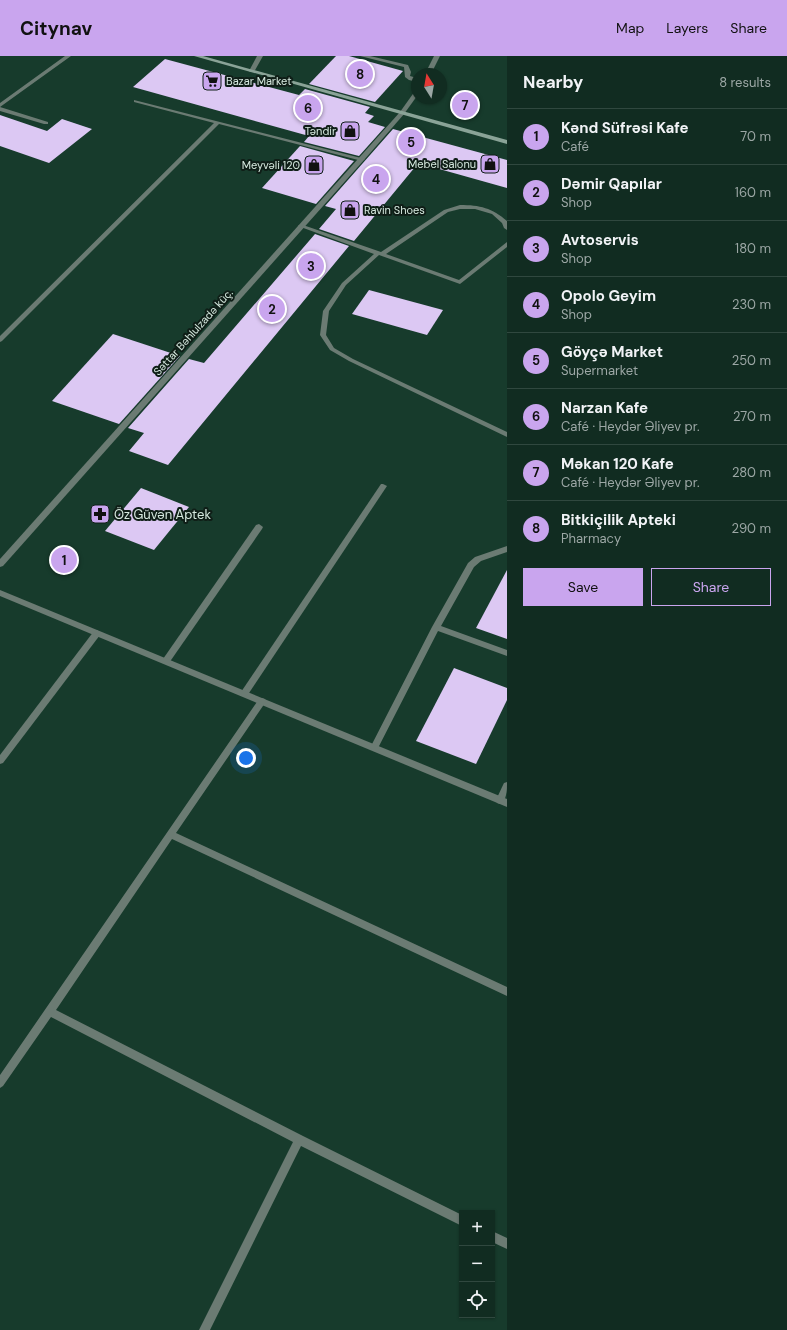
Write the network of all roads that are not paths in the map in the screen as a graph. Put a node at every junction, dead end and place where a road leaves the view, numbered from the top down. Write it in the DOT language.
graph roads {
  1 [pos="68,56"];
  2 [pos="197,56"];
  3 [pos="260,56"];
  4 [pos="363,56"];
  5 [pos="437,56"];
  6 [pos="431,68"];
  7 [pos="252,71"];
  8 [pos="411,79"];
  9 [pos="411,100"];
  10 [pos="136,101"];
  11 [pos="0,107"];
  12 [pos="402,112"];
  13 [pos="218,122"];
  14 [pos="46,123"];
  15 [pos="507,142"];
  16 [pos="362,159"];
  17 [pos="301,226"];
  18 [pos="507,228"];
  19 [pos="507,244"];
  20 [pos="380,253"];
  21 [pos="0,340"];
  22 [pos="507,436"];
  23 [pos="383,486"];
  24 [pos="259,527"];
  25 [pos="507,549"];
  26 [pos="0,564"];
  27 [pos="0,593"];
  28 [pos="436,627"];
  29 [pos="97,633"];
  30 [pos="507,653"];
  31 [pos="166,662"];
  32 [pos="244,694"];
  33 [pos="262,701"];
  34 [pos="374,748"];
  35 [pos="0,761"];
  36 [pos="507,785"];
  37 [pos="504,801"];
  38 [pos="170,834"];
  39 [pos="507,992"];
  40 [pos="49,1011"];
  41 [pos="0,1083"];
  42 [pos="299,1140"];
  43 [pos="459,1220"];
  44 [pos="495,1238"];
  45 [pos="507,1244"];
  46 [pos="204,1330"];
  1 -- 11 [label="street"];
  2 -- 7 [label="main road"];
  3 -- 7 [label="street"];
  4 -- 8 [label="street"];
  5 -- 6 [label="street"];
  7 -- 12 [label="main road"];
  9 -- 12 [label="street, Səttar Bəhlulzadə küç."];
  10 -- 13 [label="street"];
  11 -- 14 [label="street"];
  12 -- 15 [label="main road"];
  12 -- 16 [label="street, Səttar Bəhlulzadə küç."];
  13 -- 16 [label="street"];
  13 -- 21 [label="street"];
  16 -- 17 [label="street, Səttar Bəhlulzadə küç."];
  17 -- 20 [label="street"];
  17 -- 26 [label="street, Səttar Bəhlulzadə küç."];
  18 -- 20 [label="street"];
  19 -- 20 [label="street"];
  20 -- 22 [label="street"];
  23 -- 32 [label="street"];
  24 -- 31 [label="street"];
  25 -- 28 [label="street"];
  27 -- 29 [label="street"];
  28 -- 30 [label="street"];
  28 -- 34 [label="street"];
  29 -- 31 [label="street"];
  29 -- 35 [label="street"];
  31 -- 32 [label="street"];
  32 -- 33 [label="street"];
  33 -- 34 [label="street"];
  33 -- 38 [label="street"];
  34 -- 37 [label="street"];
  36 -- 37 [label="street"];
  38 -- 39 [label="street"];
  38 -- 40 [label="street"];
  40 -- 41 [label="street"];
  40 -- 42 [label="street"];
  42 -- 43 [label="street"];
  42 -- 46 [label="street"];
  44 -- 45 [label="street"];
}
